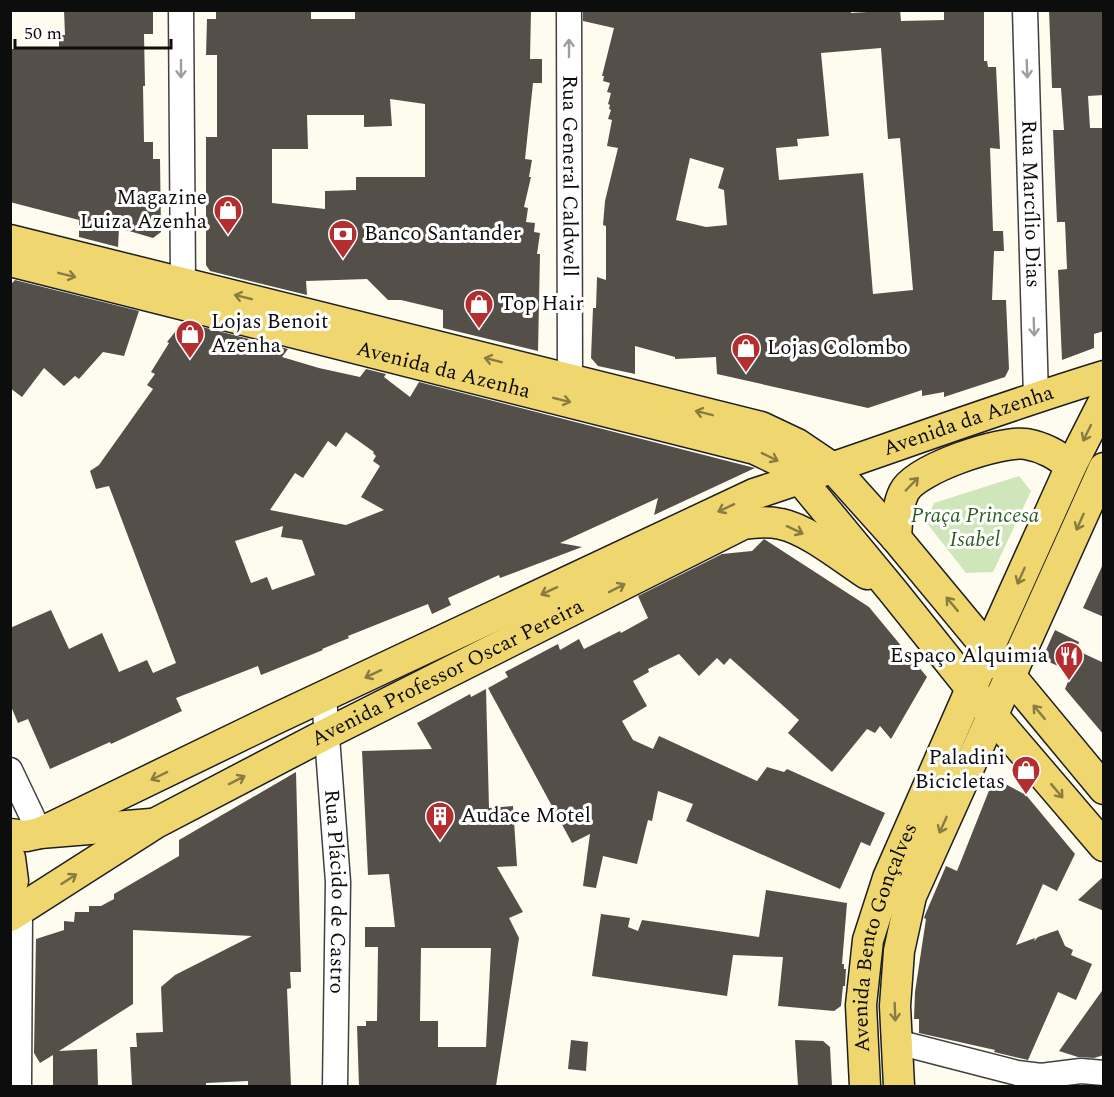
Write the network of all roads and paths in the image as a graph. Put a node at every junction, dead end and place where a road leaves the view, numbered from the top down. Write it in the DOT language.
graph roads {
  1 [pos="181,10"];
  2 [pos="569,10"];
  3 [pos="1025,10"];
  4 [pos="10,240"];
  5 [pos="10,261"];
  6 [pos="183,282"];
  7 [pos="1104,376"];
  8 [pos="570,379"];
  9 [pos="1036,397"];
  10 [pos="1104,400"];
  11 [pos="1071,466"];
  12 [pos="1104,468"];
  13 [pos="834,469"];
  14 [pos="800,479"];
  15 [pos="896,538"];
  16 [pos="892,590"];
  17 [pos="988,650"];
  18 [pos="1010,676"];
  19 [pos="971,688"];
  20 [pos="324,697"];
  21 [pos="992,715"];
  22 [pos="326,734"];
  23 [pos="10,770"];
  24 [pos="1104,789"];
  25 [pos="154,824"];
  26 [pos="40,833"];
  27 [pos="10,834"];
  28 [pos="1104,846"];
  29 [pos="10,858"];
  30 [pos="14,906"];
  31 [pos="897,1042"];
  32 [pos="1104,1073"];
  33 [pos="20,1086"];
  34 [pos="335,1086"];
  35 [pos="865,1086"];
  36 [pos="899,1086"];
  1 -- 6 [label="street, one-way"];
  8 -- 2 [label="street, Rua General Caldwell, one-way"];
  3 -- 9 [label="street, Rua Marcílio Dias, one-way"];
  4 -- 6 [label="main road, Avenida da Azenha"];
  5 -- 14 [label="main road, Avenida da Azenha, one-way"];
  8 -- 6 [label="main road, Avenida da Azenha, one-way"];
  7 -- 9 [label="main road, Avenida da Azenha"];
  13 -- 8 [label="main road, Avenida da Azenha, one-way"];
  9 -- 13 [label="main road, Avenida da Azenha"];
  10 -- 11 [label="main road, Avenida Bento Gonçalves, one-way"];
  15 -- 11 [label="main road, one-way"];
  11 -- 17 [label="main road, Avenida Bento Gonçalves, one-way"];
  12 -- 18 [label="main road, Avenida Bento Gonçalves, one-way"];
  13 -- 14 [label="main road, Avenida da Azenha"];
  13 -- 15 [label="main road"];
  14 -- 16 [label="main road"];
  14 -- 20 [label="main road, Avenida Professor Oscar Pereira, one-way"];
  17 -- 15 [label="main road, one-way"];
  16 -- 19 [label="main road"];
  22 -- 16 [label="main road, Avenida Professor Oscar Pereira, one-way"];
  17 -- 18 [label="main road"];
  17 -- 19 [label="main road, Avenida Bento Gonçalves"];
  18 -- 21 [label="main road, Avenida Bento Gonçalves"];
  24 -- 18 [label="main road, one-way"];
  19 -- 21 [label="main road"];
  19 -- 35 [label="main road, Avenida Bento Gonçalves"];
  20 -- 22 [label="street, Rua Plácido de Castro"];
  20 -- 26 [label="main road, Avenida Professor Oscar Pereira, one-way"];
  21 -- 28 [label="main road, one-way"];
  21 -- 31 [label="main road, Avenida Bento Gonçalves, one-way"];
  25 -- 22 [label="main road, Avenida Professor Oscar Pereira, one-way"];
  22 -- 34 [label="street, Rua Plácido de Castro"];
  23 -- 26 [label="street"];
  25 -- 26 [label="main road"];
  30 -- 25 [label="main road, Avenida Professor Oscar Pereira, one-way"];
  26 -- 27 [label="main road"];
  29 -- 30 [label="main road"];
  30 -- 33 [label="street"];
  31 -- 32 [label="street"];
  31 -- 36 [label="main road, Avenida Bento Gonçalves"];
}
